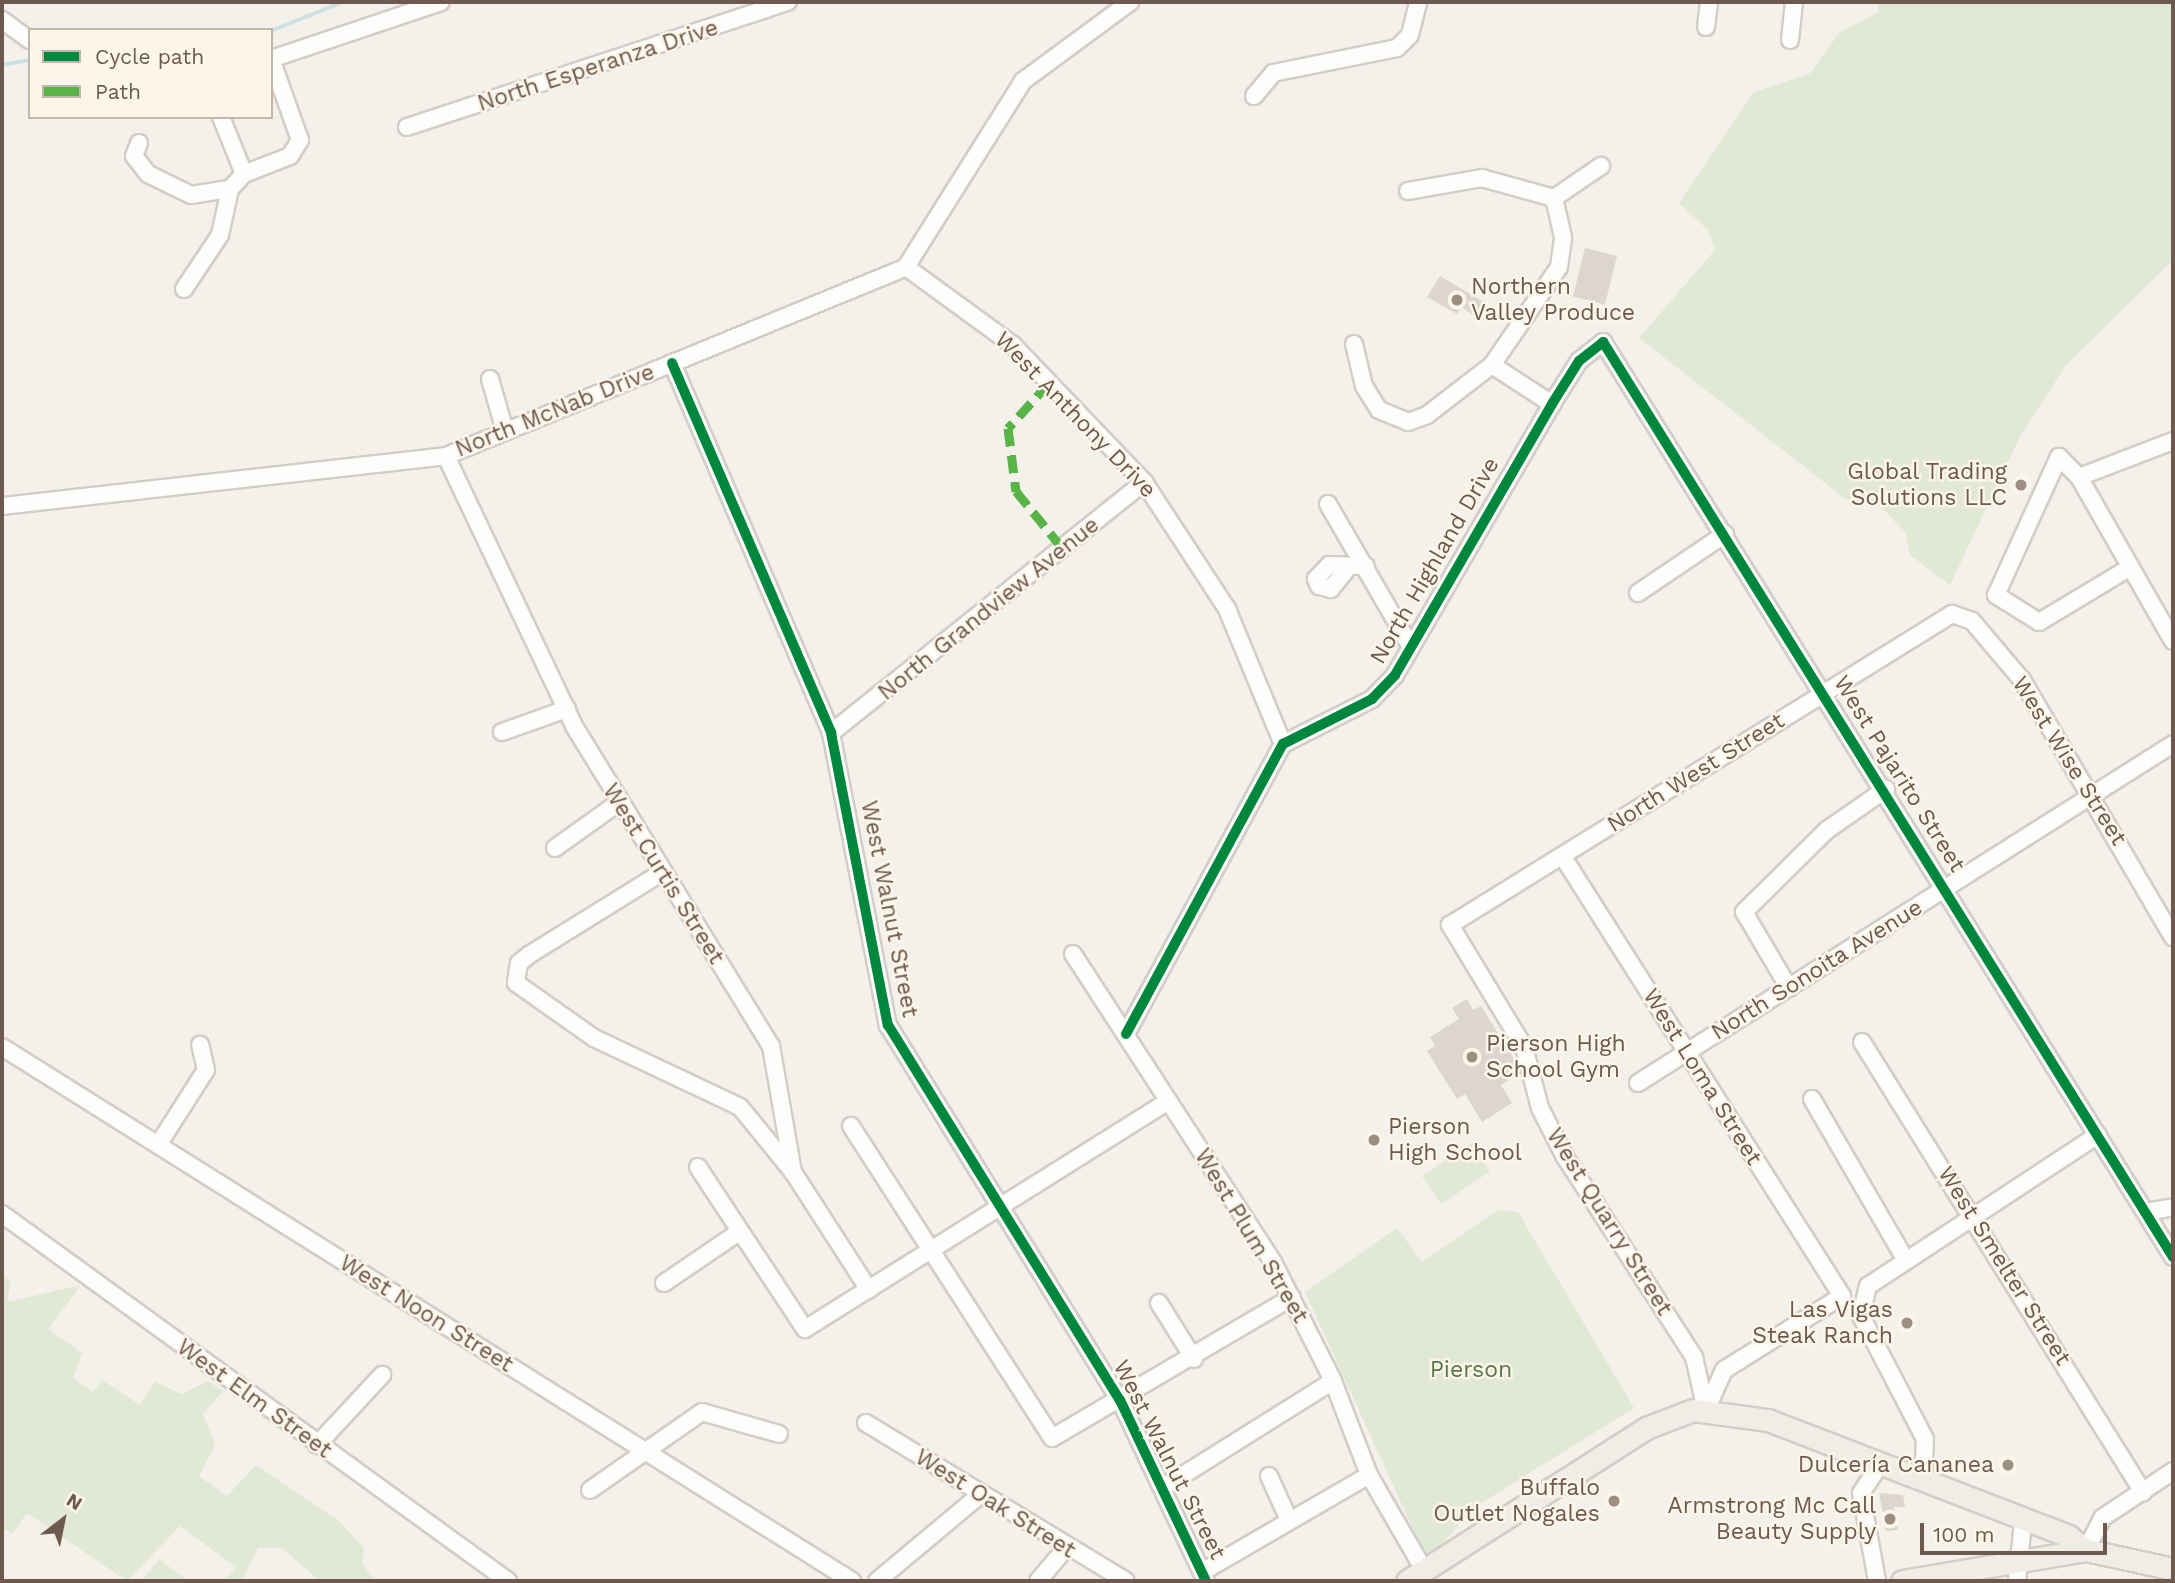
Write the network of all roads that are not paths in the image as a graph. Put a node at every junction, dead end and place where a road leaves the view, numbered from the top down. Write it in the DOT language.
graph roads {
  1 [pos="442,2"];
  2 [pos="788,2"];
  3 [pos="1130,2"];
  4 [pos="1418,2"];
  5 [pos="1709,2"];
  6 [pos="1794,2"];
  7 [pos="2,20"];
  8 [pos="1706,27"];
  9 [pos="28,39"];
  10 [pos="1790,40"];
  11 [pos="273,58"];
  12 [pos="273,65"];
  13 [pos="1254,96"];
  14 [pos="221,119"];
  15 [pos="407,127"];
  16 [pos="139,143"];
  17 [pos="1601,166"];
  18 [pos="244,174"];
  19 [pos="230,189"];
  20 [pos="1408,191"];
  21 [pos="1554,198"];
  22 [pos="906,267"];
  23 [pos="184,289"];
  24 [pos="1354,344"];
  25 [pos="1579,361"];
  26 [pos="672,363"];
  27 [pos="1492,365"];
  28 [pos="490,379"];
  29 [pos="1552,404"];
  30 [pos="505,431"];
  31 [pos="2173,441"];
  32 [pos="446,456"];
  33 [pos="2080,477"];
  34 [pos="1144,482"];
  35 [pos="1328,504"];
  36 [pos="2,506"];
  37 [pos="1725,534"];
  38 [pos="1366,566"];
  39 [pos="2129,568"];
  40 [pos="1347,569"];
  41 [pos="1638,593"];
  42 [pos="1940,617"];
  43 [pos="2173,641"];
  44 [pos="1411,647"];
  45 [pos="1822,692"];
  46 [pos="567,709"];
  47 [pos="502,732"];
  48 [pos="831,733"];
  49 [pos="1283,744"];
  50 [pos="2173,744"];
  51 [pos="1886,789"];
  52 [pos="2093,795"];
  53 [pos="618,803"];
  54 [pos="555,848"];
  55 [pos="1563,857"];
  56 [pos="661,873"];
  57 [pos="1947,888"];
  58 [pos="1450,925"];
  59 [pos="2173,937"];
  60 [pos="1073,954"];
  61 [pos="1789,988"];
  62 [pos="1126,1034"];
  63 [pos="1862,1042"];
  64 [pos="200,1045"];
  65 [pos="2,1047"];
  66 [pos="1685,1052"];
  67 [pos="1638,1083"];
  68 [pos="1812,1099"];
  69 [pos="1168,1101"];
  70 [pos="851,1126"];
  71 [pos="2098,1135"];
  72 [pos="158,1146"];
  73 [pos="698,1167"];
  74 [pos="793,1172"];
  75 [pos="997,1207"];
  76 [pos="2173,1207"];
  77 [pos="2146,1212"];
  78 [pos="2,1214"];
  79 [pos="1972,1215"];
  80 [pos="739,1232"];
  81 [pos="935,1249"];
  82 [pos="1904,1257"];
  83 [pos="2173,1257"];
  84 [pos="664,1283"];
  85 [pos="869,1290"];
  86 [pos="1292,1297"];
  87 [pos="1159,1303"];
  88 [pos="1194,1359"];
  89 [pos="382,1375"];
  90 [pos="1333,1381"];
  91 [pos="1120,1401"];
  92 [pos="1706,1410"];
  93 [pos="866,1423"];
  94 [pos="779,1434"];
  95 [pos="317,1445"];
  96 [pos="640,1449"];
  97 [pos="1882,1462"];
  98 [pos="2173,1471"];
  99 [pos="1369,1475"];
  100 [pos="1269,1476"];
  101 [pos="1923,1478"];
  102 [pos="1164,1487"];
  103 [pos="590,1490"];
  104 [pos="2143,1492"];
  105 [pos="979,1496"];
  106 [pos="1289,1520"];
  107 [pos="2023,1522"];
  108 [pos="1065,1549"];
  109 [pos="2086,1550"];
  110 [pos="2173,1569"];
  111 [pos="2018,1571"];
  112 [pos="1415,1575"];
  113 [pos="1204,1577"];
  114 [pos="508,1581"];
  115 [pos="852,1581"];
  116 [pos="877,1581"];
  117 [pos="1038,1581"];
  118 [pos="1126,1581"];
  119 [pos="1877,1581"];
  120 [pos="1902,1581"];
  1 -- 11 [label="street"];
  2 -- 15 [label="street, North Esperanza Drive"];
  3 -- 22 [label="street"];
  4 -- 13 [label="street"];
  5 -- 8 [label="street"];
  6 -- 10 [label="street"];
  7 -- 9 [label="street"];
  12 -- 18 [label="street"];
  14 -- 18 [label="street"];
  16 -- 19 [label="street"];
  17 -- 21 [label="street"];
  18 -- 19 [label="street"];
  19 -- 23 [label="street"];
  20 -- 21 [label="street"];
  21 -- 27 [label="street"];
  22 -- 26 [label="street, North McNab Drive"];
  22 -- 34 [label="street, West Anthony Drive"];
  24 -- 27 [label="street"];
  25 -- 29 [label="street, North Highland Drive"];
  25 -- 37 [label="street, West Pajarito Street"];
  26 -- 30 [label="street, North McNab Drive"];
  26 -- 48 [label="street, West Walnut Street"];
  27 -- 29 [label="street"];
  28 -- 30 [label="street"];
  29 -- 44 [label="street, North Highland Drive"];
  30 -- 32 [label="street, North McNab Drive"];
  31 -- 33 [label="street"];
  32 -- 36 [label="street, North McNab Drive"];
  32 -- 46 [label="street, West Curtis Street"];
  33 -- 39 [label="street"];
  33 -- 39 [label="street"];
  34 -- 48 [label="street, North Grandview Avenue"];
  34 -- 49 [label="street, West Anthony Drive"];
  35 -- 38 [label="street"];
  37 -- 41 [label="street"];
  37 -- 45 [label="street, West Pajarito Street"];
  38 -- 40 [label="street"];
  38 -- 44 [label="street"];
  39 -- 43 [label="street"];
  42 -- 45 [label="street, North West Street"];
  42 -- 52 [label="street, West Wise Street"];
  44 -- 49 [label="street, North Highland Drive"];
  45 -- 51 [label="street, West Pajarito Street"];
  45 -- 55 [label="street, North West Street"];
  46 -- 47 [label="street"];
  46 -- 53 [label="street, West Curtis Street"];
  48 -- 75 [label="street, West Walnut Street"];
  49 -- 62 [label="street"];
  50 -- 52 [label="street, North Sonoita Avenue"];
  51 -- 57 [label="street, West Pajarito Street"];
  51 -- 61 [label="street"];
  52 -- 57 [label="street, North Sonoita Avenue"];
  52 -- 59 [label="street, West Wise Street"];
  53 -- 54 [label="street"];
  53 -- 56 [label="street, West Curtis Street"];
  55 -- 58 [label="street, North West Street"];
  55 -- 66 [label="street, West Loma Street"];
  56 -- 74 [label="street, West Curtis Street"];
  56 -- 74 [label="street"];
  57 -- 61 [label="street, North Sonoita Avenue"];
  57 -- 71 [label="street, West Pajarito Street"];
  58 -- 92 [label="street, West Quarry Street"];
  60 -- 62 [label="street, West Plum Street"];
  61 -- 66 [label="street, North Sonoita Avenue"];
  62 -- 69 [label="street, West Plum Street"];
  63 -- 79 [label="street, West Smelter Street"];
  64 -- 72 [label="street"];
  65 -- 72 [label="street, West Noon Street"];
  66 -- 67 [label="street, North Sonoita Avenue"];
  66 -- 92 [label="street, West Loma Street"];
  68 -- 82 [label="street"];
  69 -- 75 [label="street"];
  69 -- 86 [label="street, West Plum Street"];
  70 -- 81 [label="street"];
  71 -- 77 [label="street, West Pajarito Street"];
  71 -- 79 [label="street"];
  72 -- 96 [label="street, West Noon Street"];
  73 -- 80 [label="street"];
  74 -- 85 [label="street, West Curtis Street"];
  75 -- 81 [label="street"];
  75 -- 91 [label="street, West Walnut Street"];
  76 -- 77 [label="street"];
  77 -- 83 [label="street, West Pajarito Street"];
  78 -- 95 [label="street, West Elm Street"];
  79 -- 82 [label="street"];
  79 -- 104 [label="street, West Smelter Street"];
  80 -- 84 [label="street"];
  80 -- 85 [label="street"];
  81 -- 85 [label="street"];
  81 -- 91 [label="street"];
  82 -- 101 [label="street"];
  86 -- 88 [label="street"];
  86 -- 90 [label="street, West Plum Street"];
  87 -- 88 [label="street"];
  88 -- 91 [label="street"];
  89 -- 95 [label="street"];
  90 -- 99 [label="street, West Plum Street"];
  90 -- 102 [label="street"];
  91 -- 102 [label="street, West Walnut Street"];
  92 -- 97 [label="main road"];
  92 -- 112 [label="main road"];
  93 -- 105 [label="street, West Oak Street"];
  94 -- 96 [label="street"];
  95 -- 114 [label="street, West Elm Street"];
  96 -- 103 [label="street"];
  96 -- 115 [label="street, West Noon Street"];
  97 -- 101 [label="main road"];
  97 -- 119 [label="street"];
  98 -- 104 [label="street"];
  99 -- 106 [label="street"];
  99 -- 112 [label="street, West Plum Street"];
  100 -- 106 [label="street"];
  101 -- 107 [label="main road"];
  102 -- 113 [label="street, West Walnut Street"];
  104 -- 109 [label="street"];
  105 -- 108 [label="street, West Oak Street"];
  105 -- 116 [label="street"];
  106 -- 113 [label="street"];
  107 -- 109 [label="main road"];
  107 -- 111 [label="street"];
  108 -- 117 [label="street"];
  108 -- 118 [label="street, West Oak Street"];
  109 -- 110 [label="main road"];
  109 -- 111 [label="main road"];
  111 -- 120 [label="main road"];
}
